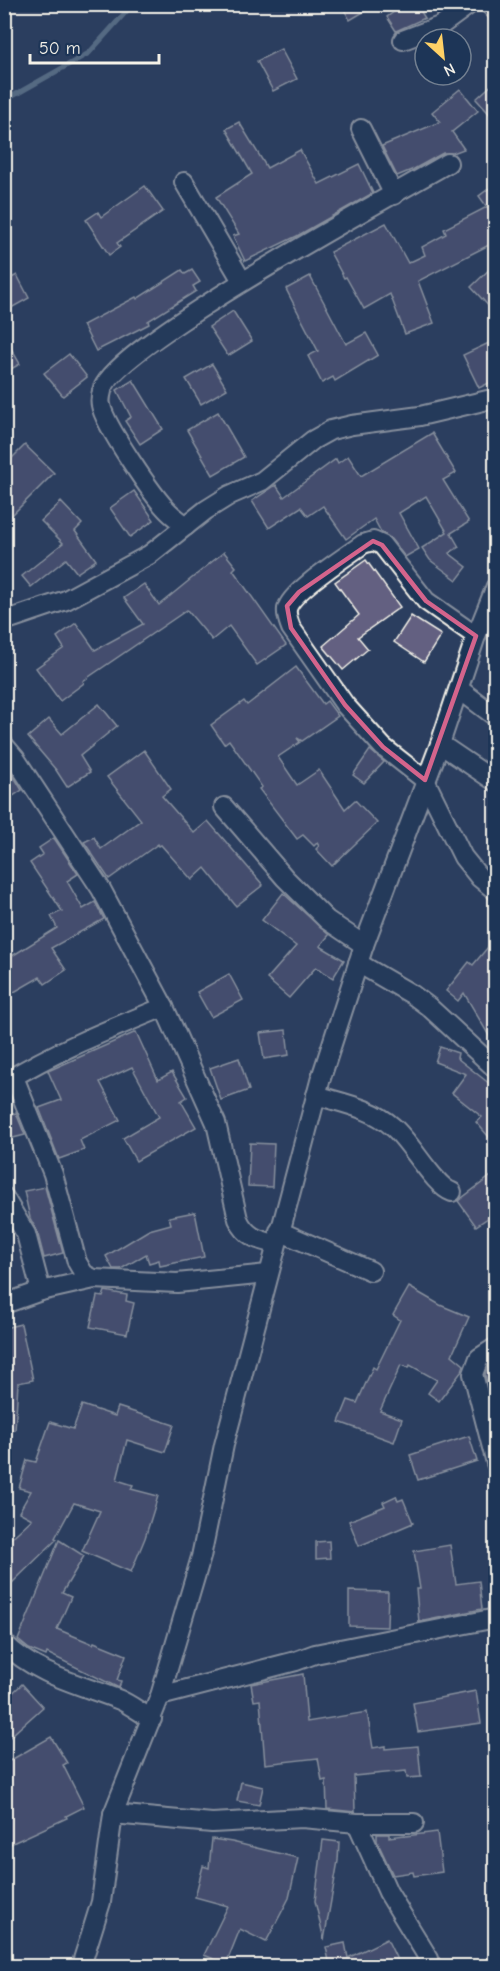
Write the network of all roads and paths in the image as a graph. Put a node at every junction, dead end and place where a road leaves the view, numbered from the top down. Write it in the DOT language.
graph roads {
  1 [pos="470,4"];
  2 [pos="489,4"];
  3 [pos="495,10"];
  4 [pos="403,40"];
  5 [pos="361,129"];
  6 [pos="448,164"];
  7 [pos="184,182"];
  8 [pos="394,195"];
  9 [pos="242,281"];
  10 [pos="495,398"];
  11 [pos="186,526"];
  12 [pos="495,586"];
  13 [pos="4,621"];
  14 [pos="476,636"];
  15 [pos="459,688"];
  16 [pos="495,717"];
  17 [pos="440,744"];
  18 [pos="4,745"];
  19 [pos="425,780"];
  20 [pos="495,782"];
  21 [pos="224,807"];
  22 [pos="495,891"];
  23 [pos="364,945"];
  24 [pos="358,963"];
  25 [pos="164,1007"];
  26 [pos="495,1069"];
  27 [pos="9,1079"];
  28 [pos="316,1095"];
  29 [pos="452,1192"];
  30 [pos="4,1197"];
  31 [pos="278,1238"];
  32 [pos="371,1271"];
  33 [pos="268,1274"];
  34 [pos="94,1279"];
  35 [pos="41,1291"];
  36 [pos="4,1304"];
  37 [pos="495,1347"];
  38 [pos="495,1462"];
  39 [pos="495,1618"];
  40 [pos="4,1643"];
  41 [pos="160,1696"];
  42 [pos="152,1719"];
  43 [pos="113,1814"];
  44 [pos="357,1823"];
  45 [pos="414,1823"];
  46 [pos="81,1966"];
  47 [pos="431,1966"];
  1 -- 4 [label="street"];
  2 -- 3 [label="street"];
  5 -- 8 [label="street"];
  6 -- 8 [label="street"];
  7 -- 9 [label="street"];
  8 -- 9 [label="street"];
  9 -- 11 [label="street"];
  10 -- 11 [label="street"];
  11 -- 13 [label="street"];
  12 -- 14 [label="street"];
  14 -- 15 [label="street"];
  14 -- 19 [label="street"];
  15 -- 16 [label="street"];
  15 -- 17 [label="street"];
  17 -- 19 [label="street"];
  17 -- 20 [label="street"];
  18 -- 25 [label="street"];
  19 -- 22 [label="street"];
  19 -- 23 [label="street"];
  21 -- 23 [label="street"];
  23 -- 24 [label="street"];
  24 -- 26 [label="street"];
  24 -- 28 [label="street"];
  25 -- 27 [label="street"];
  25 -- 31 [label="street"];
  27 -- 34 [label="street"];
  28 -- 29 [label="street"];
  28 -- 31 [label="street"];
  30 -- 35 [label="street"];
  31 -- 32 [label="street"];
  31 -- 33 [label="street"];
  33 -- 34 [label="street"];
  33 -- 41 [label="street"];
  34 -- 35 [label="street"];
  35 -- 36 [label="street"];
  37 -- 38 [label="street"];
  39 -- 41 [label="street"];
  40 -- 42 [label="street"];
  41 -- 42 [label="street"];
  42 -- 43 [label="street"];
  43 -- 44 [label="street"];
  43 -- 46 [label="street"];
  44 -- 45 [label="street"];
  44 -- 47 [label="street"];
}
